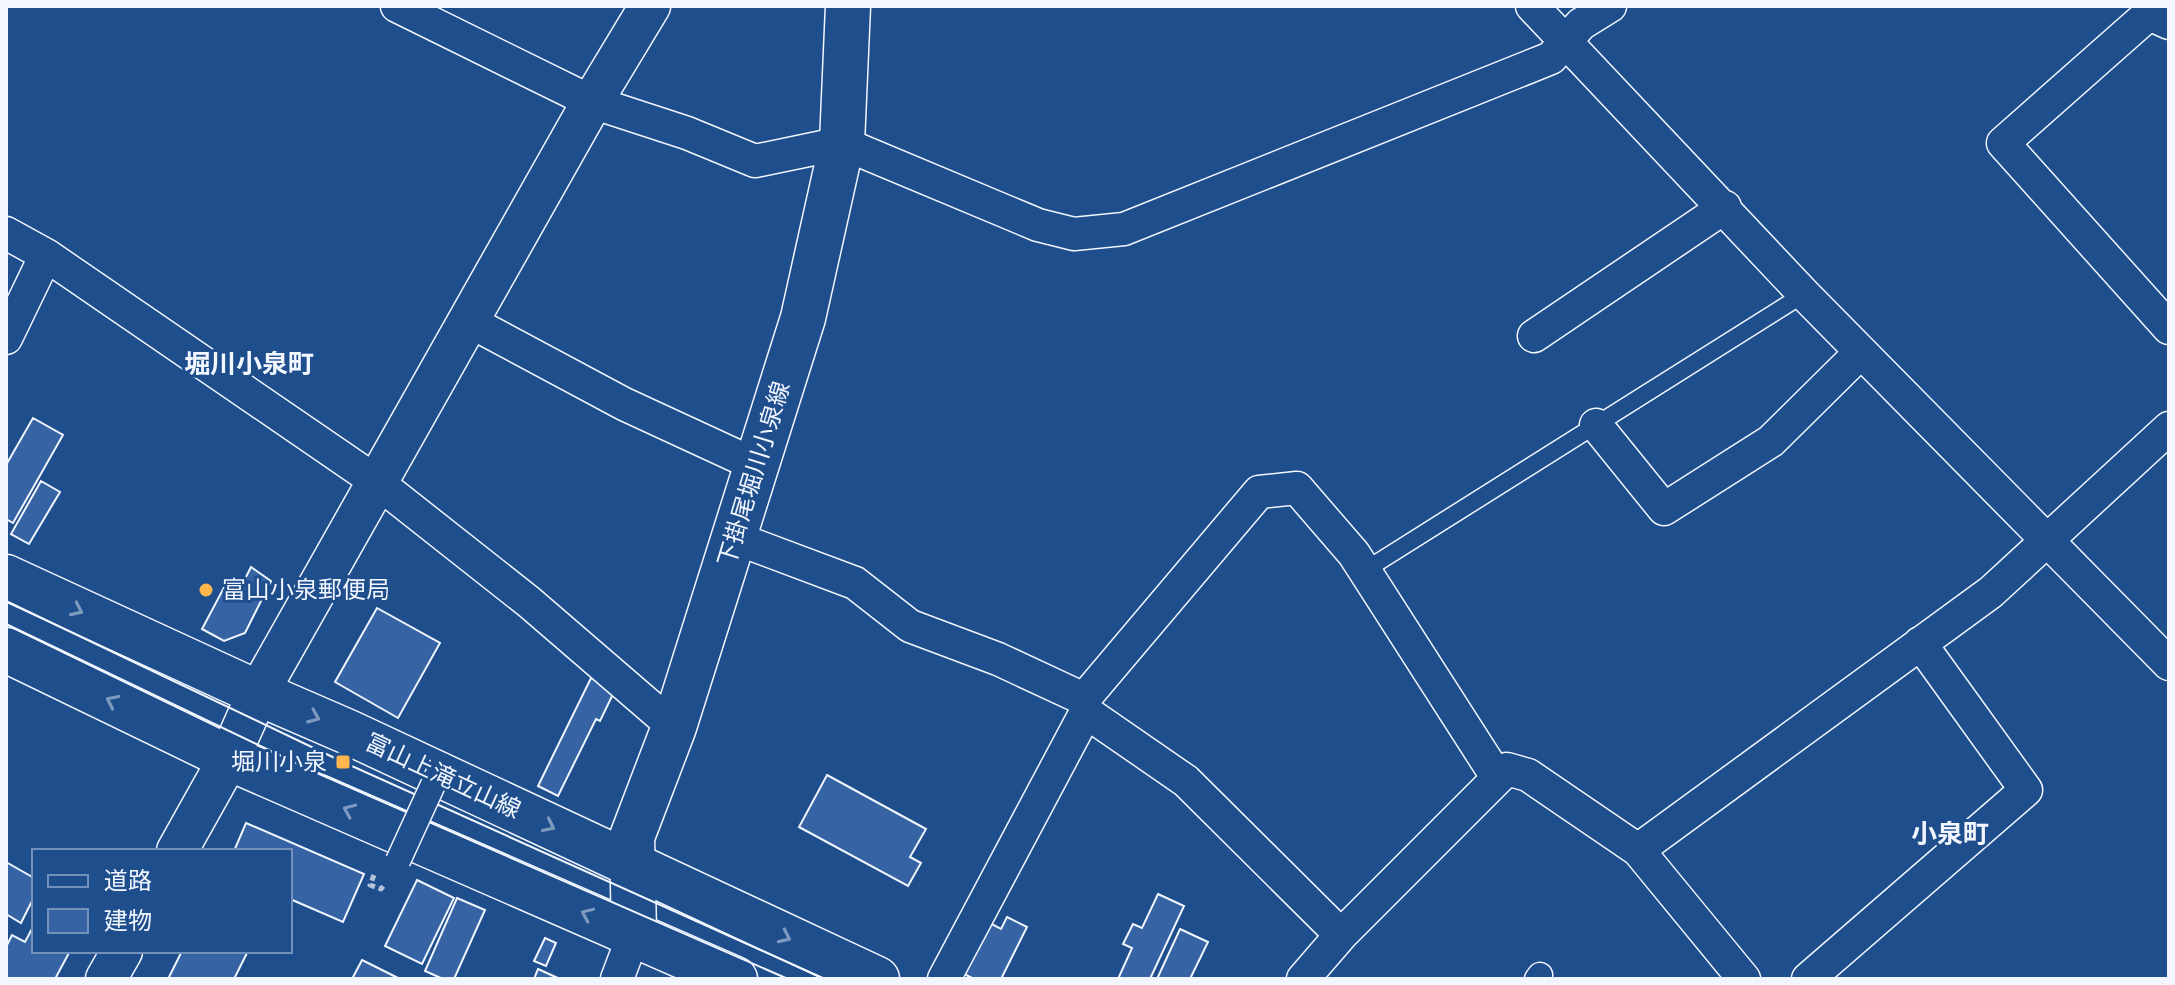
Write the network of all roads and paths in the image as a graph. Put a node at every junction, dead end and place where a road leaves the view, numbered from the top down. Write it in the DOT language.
graph roads {
  1 [pos="397,6"];
  2 [pos="650,6"];
  3 [pos="848,6"];
  4 [pos="1532,6"];
  5 [pos="1610,6"];
  6 [pos="2169,23"];
  7 [pos="1565,41"];
  8 [pos="592,102"];
  9 [pos="842,143"];
  10 [pos="1725,207"];
  11 [pos="6,233"];
  12 [pos="46,255"];
  13 [pos="1804,294"];
  14 [pos="469,321"];
  15 [pos="2169,328"];
  16 [pos="1534,336"];
  17 [pos="6,338"];
  18 [pos="1861,352"];
  19 [pos="1596,425"];
  20 [pos="2169,428"];
  21 [pos="756,465"];
  22 [pos="377,482"];
  23 [pos="735,538"];
  24 [pos="2046,541"];
  25 [pos="1364,571"];
  26 [pos="6,577"];
  27 [pos="1920,643"];
  28 [pos="6,650"];
  29 [pos="2169,664"];
  30 [pos="258,693"];
  31 [pos="1085,705"];
  32 [pos="674,727"];
  33 [pos="229,758"];
  34 [pos="442,765"];
  35 [pos="1497,777"];
  36 [pos="178,849"];
  37 [pos="1638,850"];
  38 [pos="398,861"];
  39 [pos="633,867"];
  40 [pos="634,934"];
  41 [pos="1341,935"];
  42 [pos="121,953"];
  43 [pos="106,979"];
  44 [pos="617,979"];
  45 [pos="735,979"];
  46 [pos="877,979"];
  47 [pos="944,979"];
  48 [pos="1303,979"];
  49 [pos="1744,979"];
  50 [pos="1808,979"];
  1 -- 8 [label="street"];
  2 -- 8 [label="street"];
  3 -- 9 [label="main road, 下掛尾堀川小泉線"];
  4 -- 7 [label="street"];
  5 -- 7 [label="street"];
  6 -- 15 [label="street"];
  7 -- 9 [label="street"];
  7 -- 10 [label="street"];
  8 -- 9 [label="street"];
  8 -- 14 [label="street"];
  9 -- 21 [label="main road, 下掛尾堀川小泉線"];
  10 -- 13 [label="street"];
  10 -- 16 [label="street"];
  11 -- 12 [label="street"];
  12 -- 17 [label="street"];
  12 -- 22 [label="street"];
  13 -- 18 [label="street"];
  13 -- 19 [label="lane"];
  14 -- 21 [label="street"];
  14 -- 22 [label="street"];
  18 -- 19 [label="street"];
  18 -- 24 [label="street"];
  19 -- 25 [label="lane"];
  20 -- 24 [label="street"];
  21 -- 23 [label="main road, 下掛尾堀川小泉線"];
  22 -- 30 [label="street"];
  22 -- 32 [label="street"];
  23 -- 31 [label="street"];
  23 -- 32 [label="main road, 下掛尾堀川小泉線"];
  24 -- 27 [label="street"];
  24 -- 29 [label="street"];
  25 -- 31 [label="street"];
  25 -- 35 [label="street"];
  26 -- 30 [label="main road, 富山上滝立山線, one-way"];
  27 -- 37 [label="street"];
  27 -- 50 [label="street"];
  33 -- 28 [label="main road, one-way"];
  30 -- 33 [label="street"];
  30 -- 39 [label="main road, 富山上滝立山線, one-way"];
  31 -- 41 [label="street"];
  31 -- 47 [label="street"];
  32 -- 39 [label="main road, 下掛尾堀川小泉線"];
  33 -- 36 [label="street"];
  40 -- 33 [label="main road, one-way"];
  34 -- 38 [label="street, bridge"];
  35 -- 37 [label="street"];
  35 -- 41 [label="street"];
  37 -- 49 [label="street"];
  39 -- 40 [label="main road, 下掛尾堀川小泉線"];
  39 -- 46 [label="main road, 富山上滝立山線, one-way"];
  40 -- 44 [label="street"];
  40 -- 45 [label="main road"];
  41 -- 48 [label="street"];
  42 -- 43 [label="street"];
}
